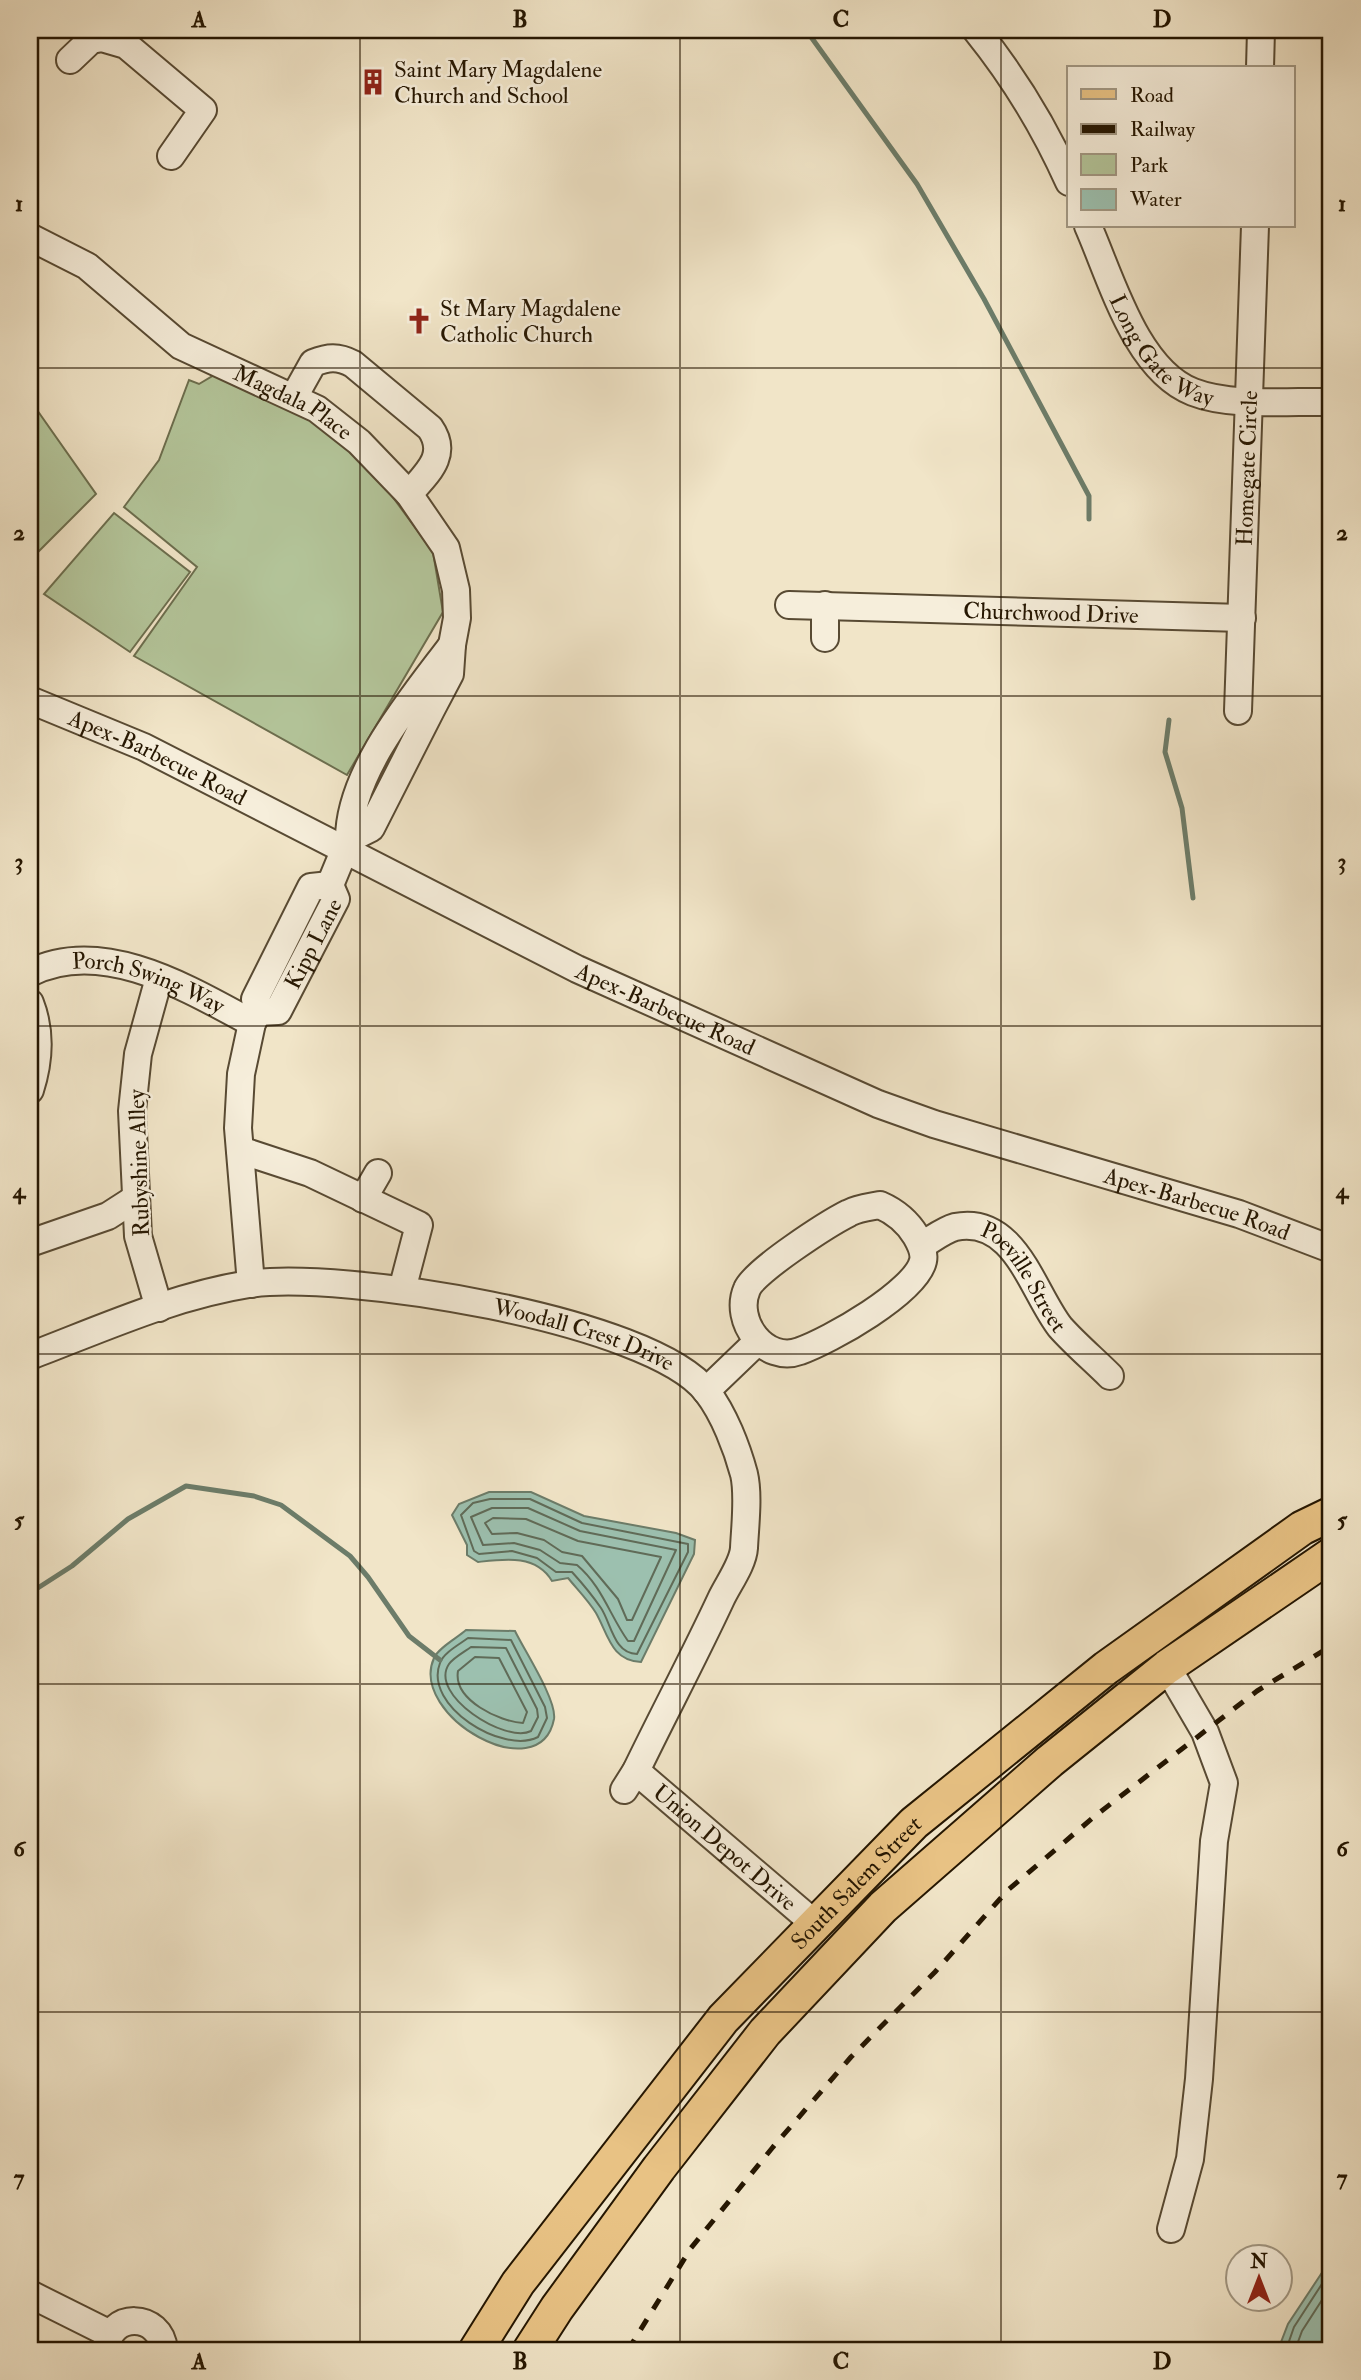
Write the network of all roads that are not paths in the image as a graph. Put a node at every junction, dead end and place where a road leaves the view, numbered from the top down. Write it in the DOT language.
graph roads {
  1 [pos="976,30"];
  2 [pos="1261,30"];
  3 [pos="70,60"];
  4 [pos="1260,66"];
  5 [pos="171,156"];
  6 [pos="1067,178"];
  7 [pos="1089,228"];
  8 [pos="1255,228"];
  9 [pos="30,237"];
  10 [pos="294,397"];
  11 [pos="1249,401"];
  12 [pos="1331,402"];
  13 [pos="409,494"];
  14 [pos="789,605"];
  15 [pos="825,605"];
  16 [pos="1242,618"];
  17 [pos="825,638"];
  18 [pos="30,700"];
  19 [pos="1238,711"];
  20 [pos="346,844"];
  21 [pos="30,973"];
  22 [pos="159,978"];
  23 [pos="30,1003"];
  24 [pos="255,1018"];
  25 [pos="30,1090"];
  26 [pos="240,1150"];
  27 [pos="378,1173"];
  28 [pos="135,1198"];
  29 [pos="363,1199"];
  30 [pos="30,1243"];
  31 [pos="922,1245"];
  32 [pos="1331,1249"];
  33 [pos="251,1284"];
  34 [pos="402,1290"];
  35 [pos="159,1308"];
  36 [pos="758,1341"];
  37 [pos="30,1356"];
  38 [pos="1110,1376"];
  39 [pos="706,1391"];
  40 [pos="1331,1514"];
  41 [pos="1331,1555"];
  42 [pos="1167,1667"];
  43 [pos="630,1780"];
  44 [pos="815,1924"];
  45 [pos="1171,2229"];
  46 [pos="30,2294"];
  47 [pos="108,2342"];
  48 [pos="164,2350"];
  49 [pos="476,2350"];
  50 [pos="530,2350"];
  1 -- 6 [label="street"];
  2 -- 4 [label="street"];
  3 -- 5 [label="street"];
  7 -- 11 [label="street, Long Gate Way"];
  8 -- 11 [label="street, Homegate Circle"];
  9 -- 10 [label="street, Magdala Place"];
  10 -- 13 [label="street, Magdala Place"];
  10 -- 13 [label="street"];
  11 -- 12 [label="street, Long Gate Way"];
  11 -- 16 [label="street, Homegate Circle"];
  13 -- 20 [label="street, Magdala Place"];
  14 -- 15 [label="street, Churchwood Drive"];
  15 -- 16 [label="street, Churchwood Drive"];
  15 -- 17 [label="street"];
  16 -- 19 [label="street, Homegate Circle"];
  18 -- 20 [label="street, Apex-Barbecue Road"];
  20 -- 24 [label="street, Kipp Lane"];
  20 -- 32 [label="street, Apex-Barbecue Road"];
  21 -- 22 [label="street, Porch Swing Way"];
  22 -- 24 [label="street, Porch Swing Way"];
  22 -- 28 [label="street, Rubyshine Alley"];
  23 -- 25 [label="street"];
  24 -- 26 [label="street"];
  26 -- 29 [label="street"];
  26 -- 33 [label="street"];
  27 -- 29 [label="street"];
  28 -- 30 [label="street"];
  28 -- 35 [label="street, Rubyshine Alley"];
  29 -- 34 [label="street"];
  31 -- 36 [label="street"];
  31 -- 36 [label="street"];
  31 -- 38 [label="street, Poeville Street"];
  33 -- 34 [label="street, Woodall Crest Drive"];
  33 -- 35 [label="street, Woodall Crest Drive"];
  34 -- 39 [label="street, Woodall Crest Drive"];
  35 -- 37 [label="street, Woodall Crest Drive"];
  36 -- 39 [label="street"];
  39 -- 43 [label="street, Woodall Crest Drive"];
  40 -- 44 [label="main road, South Salem Street"];
  41 -- 42 [label="main road, South Salem Street"];
  42 -- 45 [label="street"];
  42 -- 50 [label="main road, South Salem Street"];
  43 -- 44 [label="street, Union Depot Drive"];
  44 -- 49 [label="main road, South Salem Street"];
  46 -- 47 [label="street"];
  47 -- 48 [label="street"];
}
